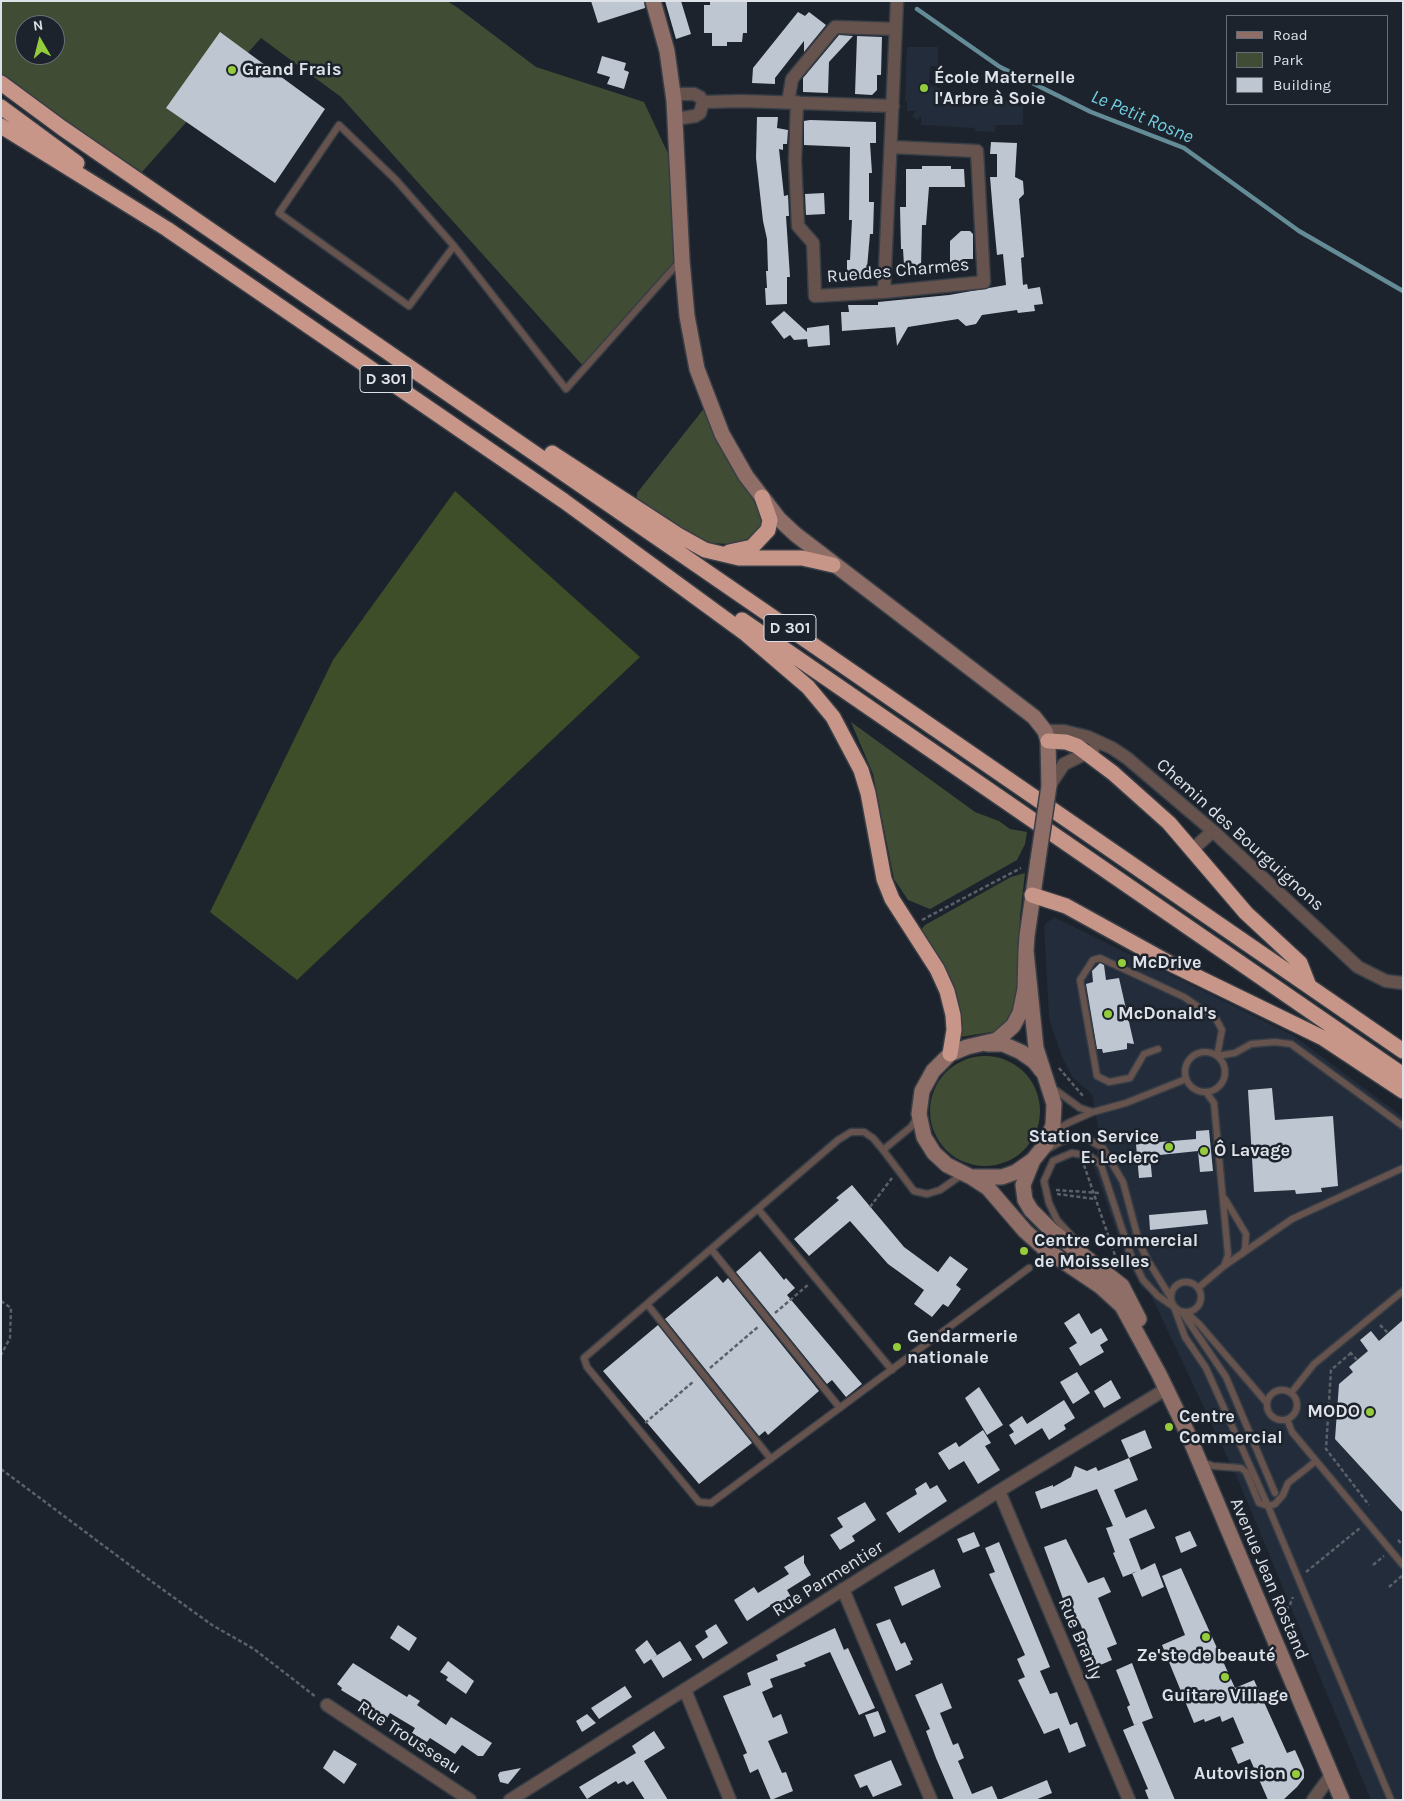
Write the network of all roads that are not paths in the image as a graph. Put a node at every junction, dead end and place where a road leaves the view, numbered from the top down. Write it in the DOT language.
graph roads {
  1 [pos="653,1"];
  2 [pos="897,1"];
  3 [pos="896,30"];
  4 [pos="1,83"];
  5 [pos="673,97"];
  6 [pos="702,102"];
  7 [pos="792,102"];
  8 [pos="893,106"];
  9 [pos="1,107"];
  10 [pos="675,119"];
  11 [pos="1,126"];
  12 [pos="891,147"];
  13 [pos="177,207"];
  14 [pos="167,230"];
  15 [pos="454,246"];
  16 [pos="682,260"];
  17 [pos="884,292"];
  18 [pos="762,497"];
  19 [pos="603,529"];
  20 [pos="710,552"];
  21 [pos="833,565"];
  22 [pos="1046,736"];
  23 [pos="1112,748"];
  24 [pos="1086,752"];
  25 [pos="1049,786"];
  26 [pos="1213,831"];
  27 [pos="1193,849"];
  28 [pos="1032,895"];
  29 [pos="1026,951"];
  30 [pos="1403,983"];
  31 [pos="1309,986"];
  32 [pos="986,1044"];
  33 [pos="1158,1049"];
  34 [pos="1403,1051"];
  35 [pos="950,1054"];
  36 [pos="1217,1056"];
  37 [pos="1403,1075"];
  38 [pos="1186,1079"];
  39 [pos="1047,1080"];
  40 [pos="1403,1091"];
  41 [pos="1206,1092"];
  42 [pos="1093,1112"];
  43 [pos="919,1114"];
  44 [pos="1403,1126"];
  45 [pos="1049,1135"];
  46 [pos="883,1150"];
  47 [pos="1033,1160"];
  48 [pos="1403,1168"];
  49 [pos="967,1175"];
  50 [pos="1224,1197"];
  51 [pos="758,1209"];
  52 [pos="710,1249"];
  53 [pos="1241,1255"];
  54 [pos="1224,1266"];
  55 [pos="1029,1268"];
  56 [pos="1122,1286"];
  57 [pos="1198,1288"];
  58 [pos="1403,1291"];
  59 [pos="1171,1298"];
  60 [pos="647,1304"];
  61 [pos="1174,1307"];
  62 [pos="1184,1313"];
  63 [pos="892,1370"];
  64 [pos="1159,1374"];
  65 [pos="1166,1389"];
  66 [pos="1291,1393"];
  67 [pos="1267,1403"];
  68 [pos="840,1408"];
  69 [pos="1287,1419"];
  70 [pos="771,1459"];
  71 [pos="1199,1460"];
  72 [pos="1316,1461"];
  73 [pos="999,1491"];
  74 [pos="1275,1493"];
  75 [pos="1268,1506"];
  76 [pos="1403,1565"];
  77 [pos="843,1590"];
  78 [pos="684,1690"];
  79 [pos="327,1705"];
  80 [pos="1332,1774"];
  81 [pos="470,1800"];
  82 [pos="510,1800"];
  83 [pos="730,1800"];
  84 [pos="932,1800"];
  85 [pos="1129,1800"];
  86 [pos="1313,1800"];
  87 [pos="1342,1800"];
  88 [pos="1391,1800"];
  1 -- 5 [label="street"];
  2 -- 3 [label="street"];
  3 -- 7 [label="street"];
  3 -- 8 [label="street"];
  4 -- 13 [label="highway, D 301"];
  5 -- 6 [label="street"];
  5 -- 10 [label="street"];
  6 -- 7 [label="street"];
  6 -- 10 [label="street"];
  7 -- 8 [label="street"];
  7 -- 17 [label="street, Rue des Charmes"];
  8 -- 12 [label="street"];
  9 -- 14 [label="highway, D 301"];
  10 -- 16 [label="street"];
  11 -- 14 [label="highway"];
  12 -- 17 [label="street"];
  12 -- 17 [label="street, Rue des Charmes"];
  13 -- 20 [label="highway"];
  13 -- 31 [label="highway, D 301"];
  14 -- 19 [label="highway, D 301"];
  15 -- 15 [label="lane"];
  15 -- 16 [label="lane"];
  16 -- 18 [label="street"];
  18 -- 20 [label="highway"];
  18 -- 21 [label="street"];
  19 -- 35 [label="highway"];
  19 -- 37 [label="highway, D 301"];
  20 -- 21 [label="highway"];
  21 -- 22 [label="street"];
  22 -- 23 [label="street, Chemin des Bourguignons"];
  22 -- 24 [label="highway"];
  22 -- 25 [label="street"];
  23 -- 24 [label="street"];
  23 -- 26 [label="street, Chemin des Bourguignons"];
  24 -- 25 [label="street"];
  24 -- 27 [label="highway"];
  25 -- 28 [label="street, bridge"];
  26 -- 27 [label="street"];
  26 -- 30 [label="street, Chemin des Bourguignons"];
  27 -- 31 [label="highway"];
  28 -- 29 [label="street"];
  28 -- 40 [label="highway"];
  29 -- 32 [label="street"];
  29 -- 39 [label="street"];
  31 -- 34 [label="highway, D 301"];
  32 -- 35 [label="street"];
  32 -- 39 [label="street"];
  33 -- 36 [label="lane"];
  35 -- 43 [label="street"];
  36 -- 38 [label="lane"];
  36 -- 41 [label="lane"];
  36 -- 44 [label="lane"];
  38 -- 41 [label="lane"];
  38 -- 42 [label="lane"];
  39 -- 42 [label="lane"];
  39 -- 45 [label="street"];
  41 -- 50 [label="lane"];
  42 -- 45 [label="lane"];
  43 -- 46 [label="lane"];
  43 -- 49 [label="street"];
  45 -- 47 [label="street"];
  46 -- 49 [label="lane"];
  46 -- 51 [label="lane"];
  47 -- 49 [label="street"];
  47 -- 56 [label="street, Avenue Jean Rostand"];
  47 -- 59 [label="lane"];
  48 -- 53 [label="lane"];
  49 -- 64 [label="street, Avenue Jean Rostand"];
  50 -- 53 [label="lane"];
  50 -- 54 [label="lane"];
  51 -- 52 [label="lane"];
  51 -- 63 [label="lane"];
  52 -- 60 [label="lane"];
  52 -- 68 [label="lane"];
  53 -- 54 [label="lane"];
  54 -- 57 [label="lane"];
  55 -- 63 [label="lane"];
  56 -- 61 [label="lane"];
  56 -- 64 [label="street, Avenue Jean Rostand"];
  57 -- 59 [label="lane"];
  57 -- 62 [label="lane"];
  58 -- 66 [label="lane"];
  59 -- 61 [label="lane"];
  60 -- 70 [label="lane"];
  60 -- 70 [label="lane"];
  61 -- 62 [label="lane"];
  61 -- 75 [label="lane"];
  62 -- 67 [label="lane"];
  62 -- 74 [label="lane"];
  63 -- 68 [label="lane"];
  64 -- 65 [label="street, Avenue Jean Rostand"];
  65 -- 71 [label="street, Avenue Jean Rostand"];
  65 -- 73 [label="street, Rue Parmentier"];
  66 -- 67 [label="lane"];
  66 -- 69 [label="lane"];
  67 -- 69 [label="lane"];
  68 -- 70 [label="lane"];
  69 -- 72 [label="lane"];
  71 -- 75 [label="lane"];
  71 -- 80 [label="street, Avenue Jean Rostand"];
  72 -- 75 [label="lane"];
  72 -- 76 [label="lane"];
  73 -- 77 [label="street, Rue Parmentier"];
  73 -- 85 [label="street, Rue Branly"];
  75 -- 88 [label="lane"];
  77 -- 78 [label="street, Rue Parmentier"];
  77 -- 84 [label="street"];
  78 -- 82 [label="street, Rue Parmentier"];
  78 -- 83 [label="street"];
  79 -- 81 [label="street, Rue Trousseau"];
  80 -- 86 [label="street"];
  80 -- 87 [label="street, Avenue Jean Rostand"];
}
